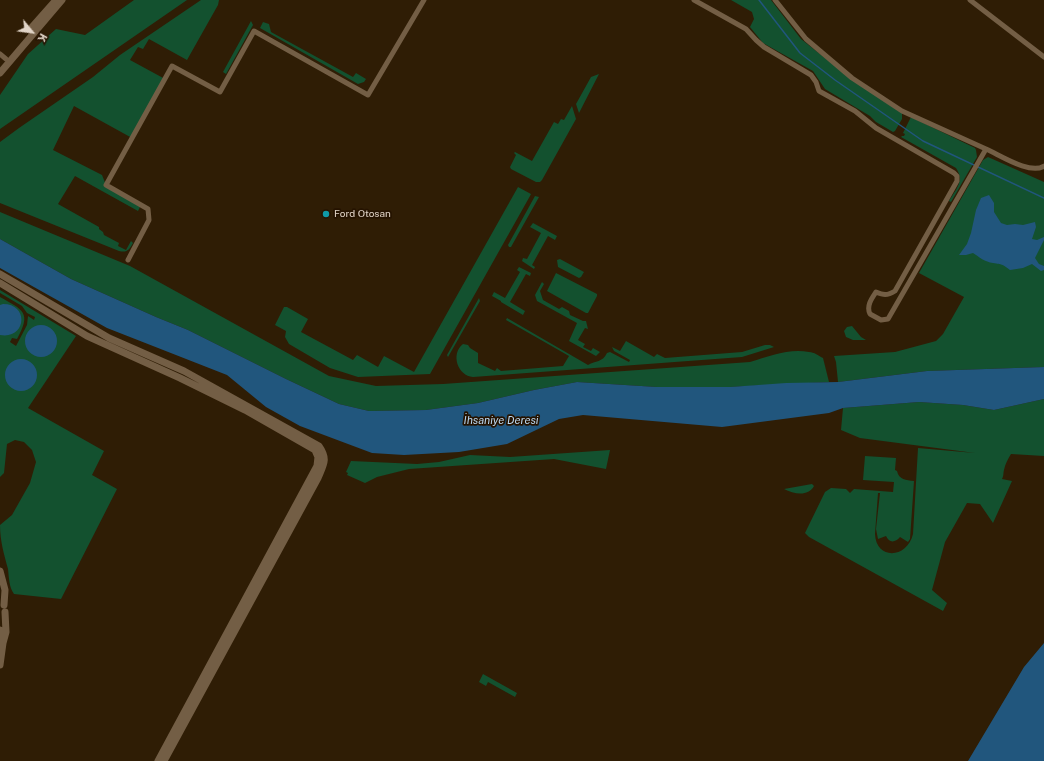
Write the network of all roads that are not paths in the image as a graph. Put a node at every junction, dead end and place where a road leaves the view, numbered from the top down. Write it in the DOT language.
graph roads {
  1 [pos="56,0"];
  2 [pos="62,0"];
  3 [pos="424,0"];
  4 [pos="694,0"];
  5 [pos="775,0"];
  6 [pos="970,0"];
  7 [pos="3,56"];
  8 [pos="1044,57"];
  9 [pos="0,65"];
  10 [pos="0,73"];
  11 [pos="986,149"];
  12 [pos="1044,166"];
  13 [pos="128,260"];
  14 [pos="0,274"];
  15 [pos="0,283"];
  16 [pos="0,571"];
  17 [pos="2,602"];
  18 [pos="6,612"];
  19 [pos="0,620"];
  20 [pos="0,630"];
  21 [pos="3,643"];
  22 [pos="0,665"];
  23 [pos="158,761"];
  24 [pos="164,761"];
  1 -- 7 [label="main road"];
  2 -- 10 [label="main road"];
  3 -- 13 [label="street"];
  4 -- 11 [label="street"];
  5 -- 11 [label="street"];
  6 -- 8 [label="street"];
  7 -- 9 [label="main road"];
  11 -- 12 [label="street"];
  14 -- 24 [label="main road"];
  15 -- 23 [label="main road"];
  16 -- 17 [label="main road"];
  17 -- 18 [label="main road"];
  18 -- 19 [label="main road"];
  18 -- 21 [label="main road"];
  20 -- 21 [label="main road"];
  21 -- 22 [label="main road"];
}
